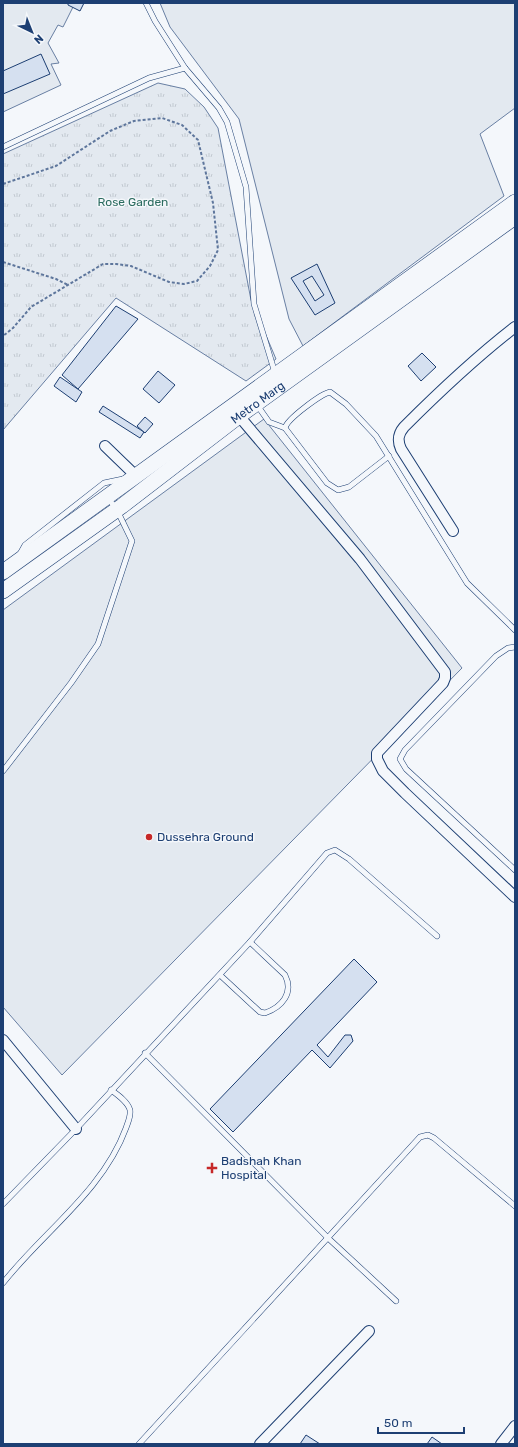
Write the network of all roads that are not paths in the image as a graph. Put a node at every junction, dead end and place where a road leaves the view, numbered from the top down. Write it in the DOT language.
graph roads {
  1 [pos="146,3"];
  2 [pos="185,68"];
  3 [pos="3,146"];
  4 [pos="515,202"];
  5 [pos="515,217"];
  6 [pos="515,327"];
  7 [pos="279,380"];
  8 [pos="256,404"];
  9 [pos="240,416"];
  10 [pos="285,428"];
  11 [pos="105,446"];
  12 [pos="389,456"];
  13 [pos="136,476"];
  14 [pos="107,496"];
  15 [pos="117,510"];
  16 [pos="453,531"];
  17 [pos="15,563"];
  18 [pos="3,572"];
  19 [pos="3,591"];
  20 [pos="515,630"];
  21 [pos="515,647"];
  22 [pos="3,771"];
  23 [pos="515,870"];
  24 [pos="515,897"];
  25 [pos="437,936"];
  26 [pos="250,942"];
  27 [pos="220,975"];
  28 [pos="3,1040"];
  29 [pos="145,1053"];
  30 [pos="111,1090"];
  31 [pos="76,1129"];
  32 [pos="3,1204"];
  33 [pos="515,1206"];
  34 [pos="328,1238"];
  35 [pos="3,1283"];
  36 [pos="396,1301"];
  37 [pos="369,1332"];
  38 [pos="515,1426"];
  39 [pos="139,1444"];
  40 [pos="260,1444"];
  41 [pos="501,1444"];
  1 -- 2 [label="lane"];
  2 -- 3 [label="lane"];
  2 -- 7 [label="lane"];
  4 -- 7 [label="street, Metro Marg"];
  5 -- 7 [label="street, Metro Marg"];
  6 -- 16 [label="street"];
  7 -- 8 [label="street, Metro Marg"];
  7 -- 13 [label="street, Metro Marg"];
  8 -- 9 [label="street, Metro Marg"];
  8 -- 10 [label="lane"];
  9 -- 15 [label="street, Metro Marg"];
  9 -- 24 [label="street"];
  10 -- 12 [label="lane"];
  10 -- 12 [label="lane"];
  11 -- 13 [label="street"];
  12 -- 20 [label="lane"];
  13 -- 14 [label="street, Metro Marg"];
  13 -- 17 [label="lane"];
  14 -- 15 [label="lane"];
  14 -- 17 [label="street, Metro Marg"];
  15 -- 19 [label="street, Metro Marg"];
  15 -- 22 [label="lane"];
  17 -- 18 [label="street, Metro Marg"];
  21 -- 23 [label="lane"];
  25 -- 26 [label="lane"];
  26 -- 27 [label="lane"];
  26 -- 27 [label="lane"];
  27 -- 29 [label="lane"];
  28 -- 31 [label="street"];
  29 -- 30 [label="lane"];
  29 -- 34 [label="lane"];
  30 -- 31 [label="lane"];
  30 -- 35 [label="lane"];
  31 -- 32 [label="lane"];
  33 -- 34 [label="lane"];
  34 -- 36 [label="lane"];
  34 -- 39 [label="lane"];
  37 -- 40 [label="street"];
  38 -- 41 [label="street"];
}
